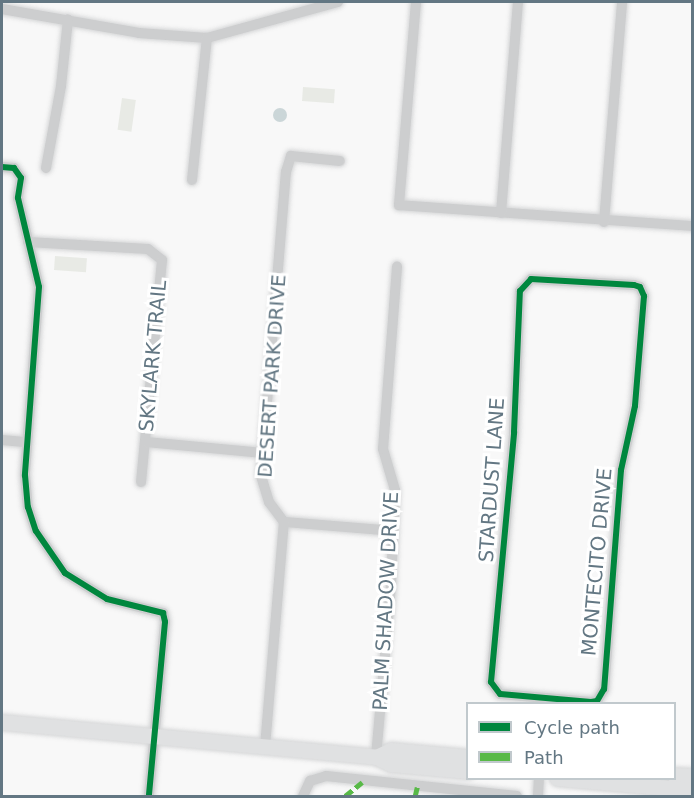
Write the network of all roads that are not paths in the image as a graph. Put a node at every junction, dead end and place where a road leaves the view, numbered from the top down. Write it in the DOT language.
graph roads {
  1 [pos="338,2"];
  2 [pos="416,2"];
  3 [pos="518,2"];
  4 [pos="622,2"];
  5 [pos="2,9"];
  6 [pos="68,19"];
  7 [pos="207,38"];
  8 [pos="340,161"];
  9 [pos="2,167"];
  10 [pos="46,168"];
  11 [pos="192,180"];
  12 [pos="501,213"];
  13 [pos="604,222"];
  14 [pos="693,226"];
  15 [pos="28,242"];
  16 [pos="397,267"];
  17 [pos="587,284"];
  18 [pos="2,440"];
  19 [pos="27,442"];
  20 [pos="146,442"];
  21 [pos="263,453"];
  22 [pos="141,482"];
  23 [pos="284,522"];
  24 [pos="393,531"];
  25 [pos="547,700"];
  26 [pos="2,722"];
  27 [pos="155,735"];
  28 [pos="265,747"];
  29 [pos="376,757"];
  30 [pos="466,757"];
  31 [pos="466,771"];
  32 [pos="676,775"];
  33 [pos="693,776"];
  34 [pos="539,780"];
  35 [pos="580,780"];
  36 [pos="693,790"];
  37 [pos="149,796"];
  38 [pos="303,796"];
  39 [pos="517,796"];
  40 [pos="538,796"];
  1 -- 7 [label="street"];
  2 -- 12 [label="street"];
  3 -- 12 [label="street"];
  4 -- 13 [label="street"];
  5 -- 6 [label="street"];
  6 -- 7 [label="street"];
  6 -- 10 [label="street"];
  7 -- 11 [label="street"];
  8 -- 21 [label="street, DESERT PARK DRIVE"];
  9 -- 15 [label="street"];
  12 -- 13 [label="street"];
  13 -- 14 [label="street"];
  15 -- 19 [label="street"];
  15 -- 20 [label="street, SKYLARK TRAIL"];
  16 -- 24 [label="street, PALM SHADOW DRIVE"];
  17 -- 25 [label="street, MONTECITO DRIVE"];
  17 -- 25 [label="street, STARDUST LANE"];
  18 -- 19 [label="street"];
  19 -- 27 [label="street"];
  20 -- 21 [label="street"];
  20 -- 22 [label="street, SKYLARK TRAIL"];
  21 -- 23 [label="street, DESERT PARK DRIVE"];
  23 -- 24 [label="street"];
  23 -- 28 [label="street"];
  24 -- 29 [label="street, PALM SHADOW DRIVE"];
  26 -- 27 [label="street"];
  27 -- 28 [label="street"];
  27 -- 37 [label="street"];
  28 -- 29 [label="street"];
  29 -- 30 [label="street"];
  29 -- 31 [label="street"];
  32 -- 33 [label="street"];
  34 -- 40 [label="street"];
  35 -- 36 [label="street"];
  38 -- 39 [label="street"];
}
